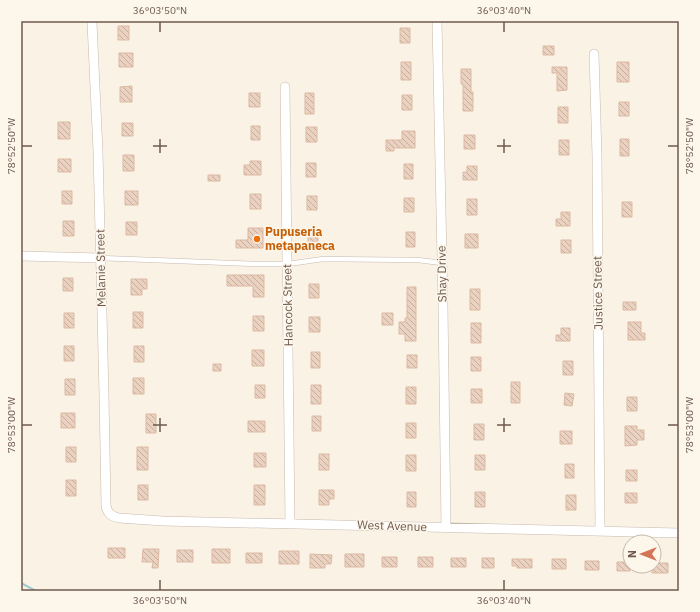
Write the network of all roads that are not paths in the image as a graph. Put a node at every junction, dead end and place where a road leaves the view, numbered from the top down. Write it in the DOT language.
graph roads {
  1 [pos="437,21"];
  2 [pos="92,23"];
  3 [pos="594,54"];
  4 [pos="285,87"];
  5 [pos="21,256"];
  6 [pos="100,258"];
  7 [pos="442,263"];
  8 [pos="288,264"];
  9 [pos="108,513"];
  10 [pos="290,524"];
  11 [pos="446,527"];
  12 [pos="600,531"];
  13 [pos="679,533"];
  1 -- 7 [label="street, Shay Drive"];
  2 -- 6 [label="street, Melanie Street"];
  3 -- 12 [label="street, Justice Street"];
  4 -- 8 [label="street, Hancock Street"];
  5 -- 6 [label="street"];
  6 -- 8 [label="lane"];
  6 -- 9 [label="street, Melanie Street"];
  7 -- 8 [label="lane"];
  7 -- 11 [label="street, Shay Drive"];
  8 -- 10 [label="street, Hancock Street"];
  9 -- 10 [label="street, West Avenue"];
  10 -- 11 [label="street, West Avenue"];
  11 -- 12 [label="street, West Avenue"];
  12 -- 13 [label="street, West Avenue"];
}
